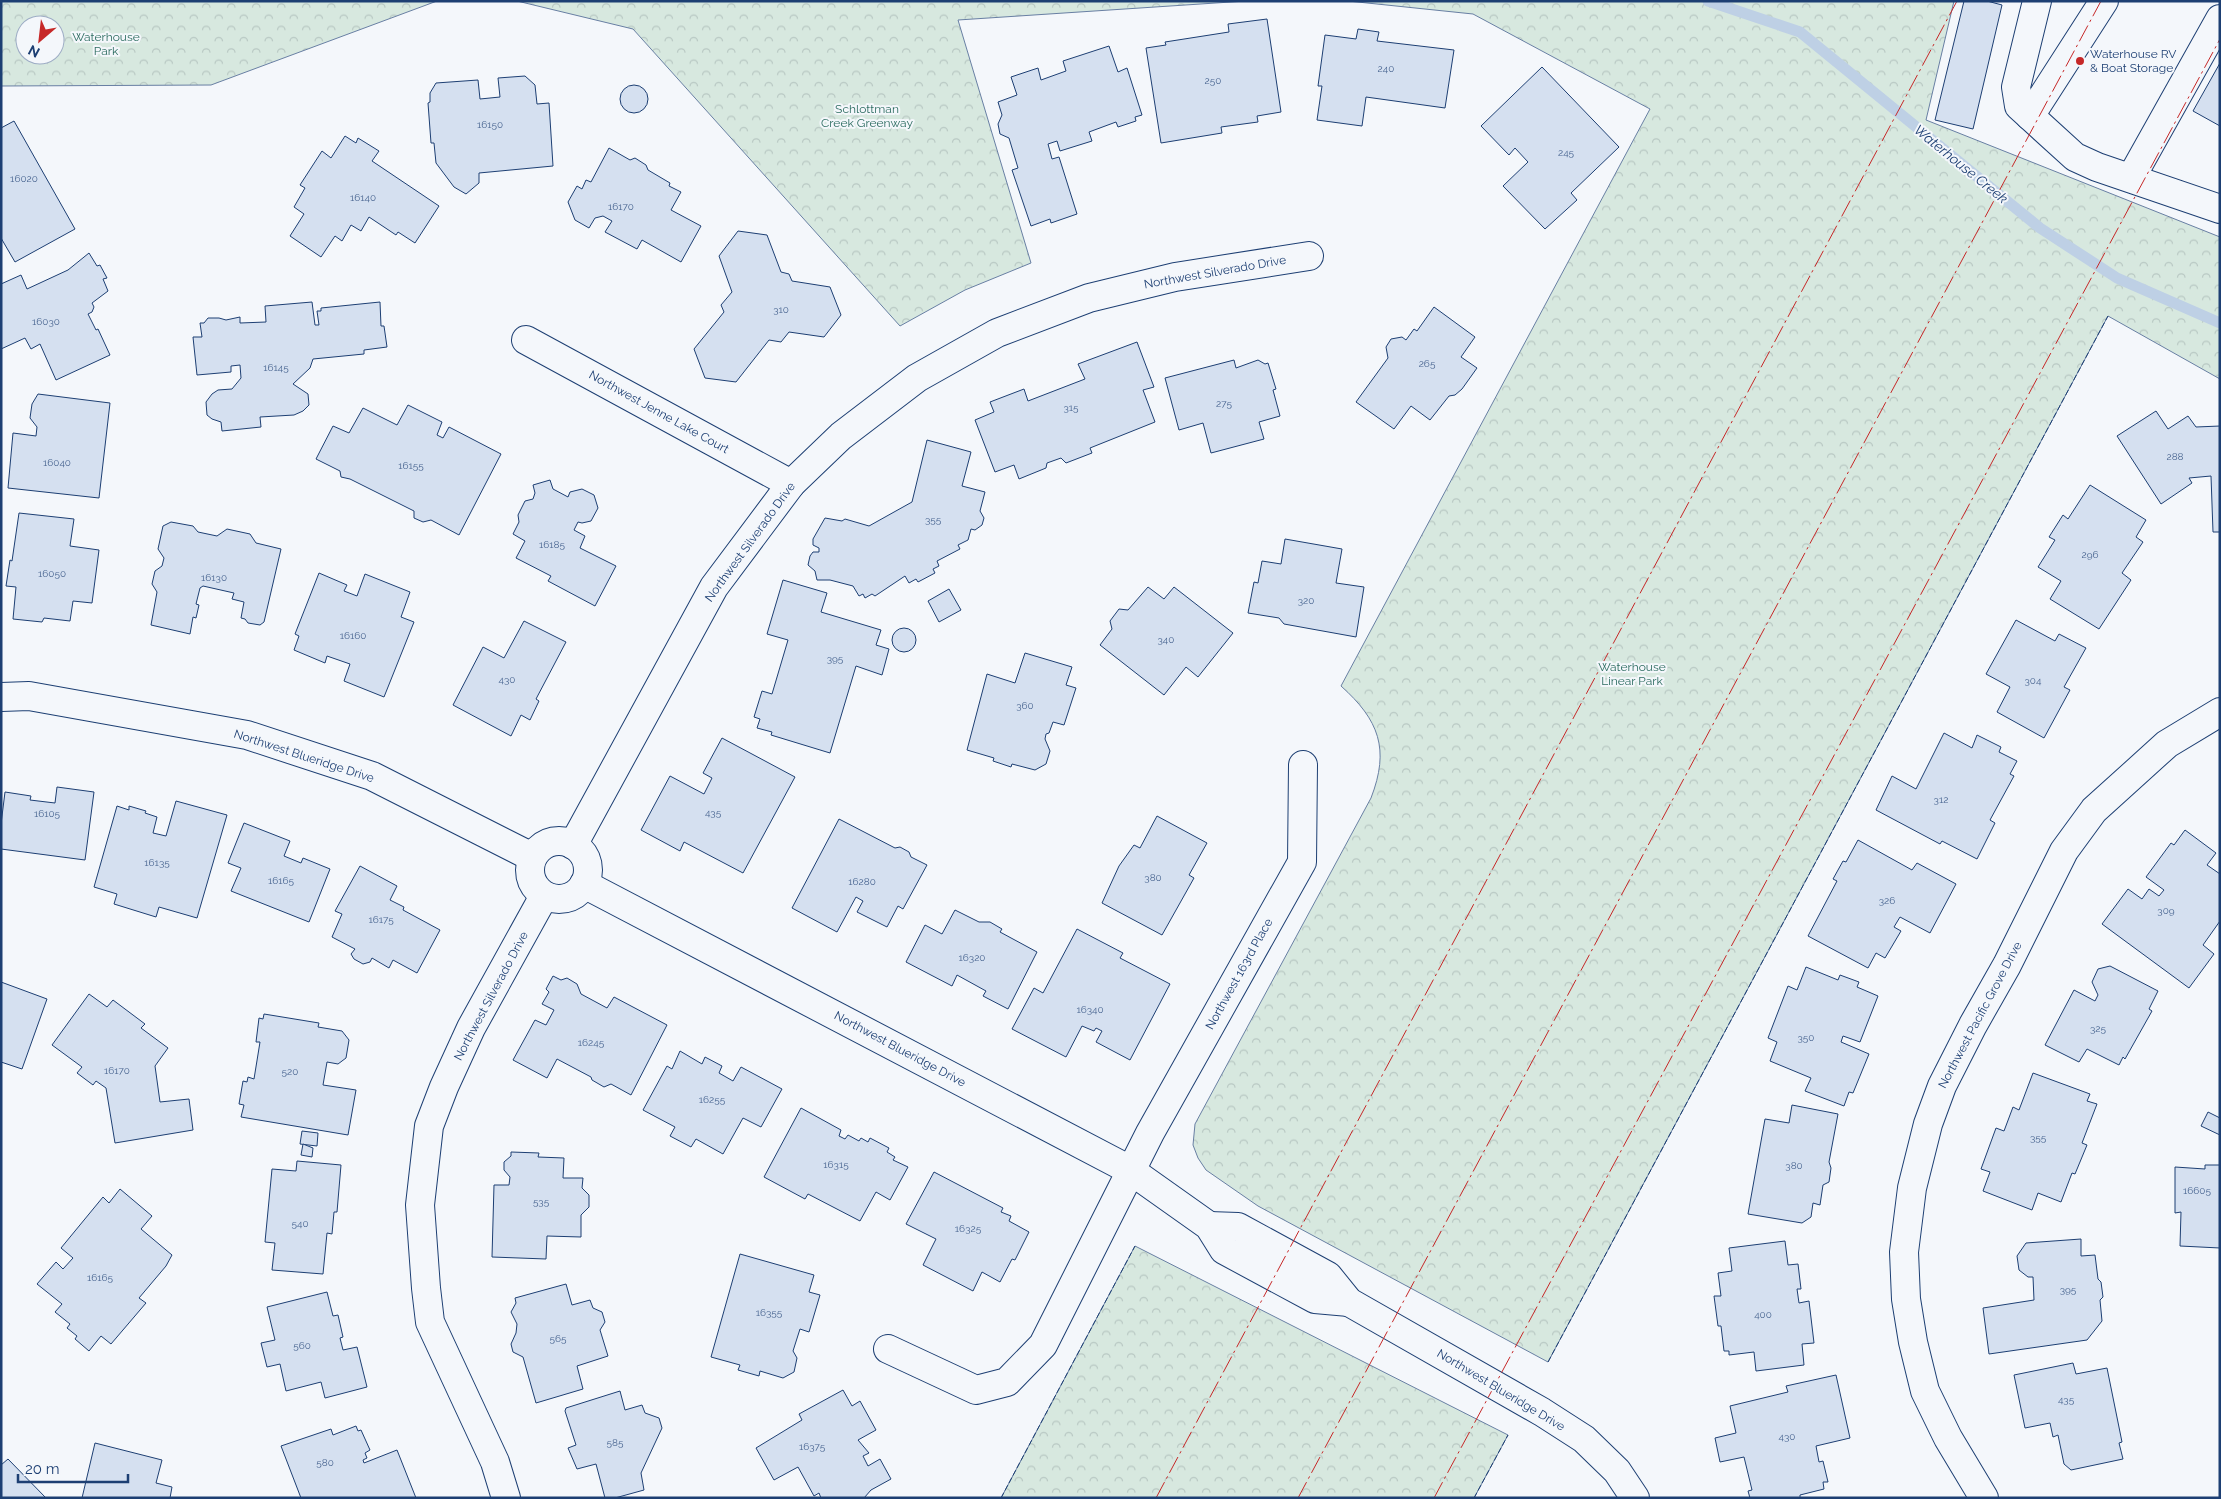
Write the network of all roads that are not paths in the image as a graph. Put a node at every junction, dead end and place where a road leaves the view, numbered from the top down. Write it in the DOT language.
graph roads {
  1 [pos="2037,1"];
  2 [pos="2104,1"];
  3 [pos="2220,19"];
  4 [pos="2030,116"];
  5 [pos="2131,178"];
  6 [pos="2220,209"];
  7 [pos="1309,256"];
  8 [pos="526,340"];
  9 [pos="791,484"];
  10 [pos="1,697"];
  11 [pos="2220,712"];
  12 [pos="1303,766"];
  13 [pos="573,845"];
  14 [pos="532,857"];
  15 [pos="584,884"];
  16 [pos="544,896"];
  17 [pos="1130,1170"];
  18 [pos="888,1349"];
  19 [pos="506,1498"];
  20 [pos="1635,1498"];
  21 [pos="1984,1498"];
  1 -- 4 [label="street"];
  2 -- 4 [label="street"];
  3 -- 5 [label="street"];
  4 -- 5 [label="street"];
  5 -- 6 [label="street"];
  7 -- 9 [label="street, Northwest Silverado Drive"];
  8 -- 9 [label="street, Northwest Jenne Lake Court"];
  9 -- 13 [label="street, Northwest Silverado Drive"];
  10 -- 14 [label="street, Northwest Blueridge Drive"];
  11 -- 21 [label="street, Northwest Pacific Grove Drive"];
  12 -- 17 [label="street, Northwest 163rd Place"];
  13 -- 14 [label="street"];
  13 -- 15 [label="street"];
  14 -- 16 [label="street"];
  15 -- 16 [label="street"];
  15 -- 17 [label="street, Northwest Blueridge Drive"];
  16 -- 19 [label="street, Northwest Silverado Drive"];
  17 -- 18 [label="street, Northwest 163rd Place"];
  17 -- 20 [label="street, Northwest Blueridge Drive"];
}
